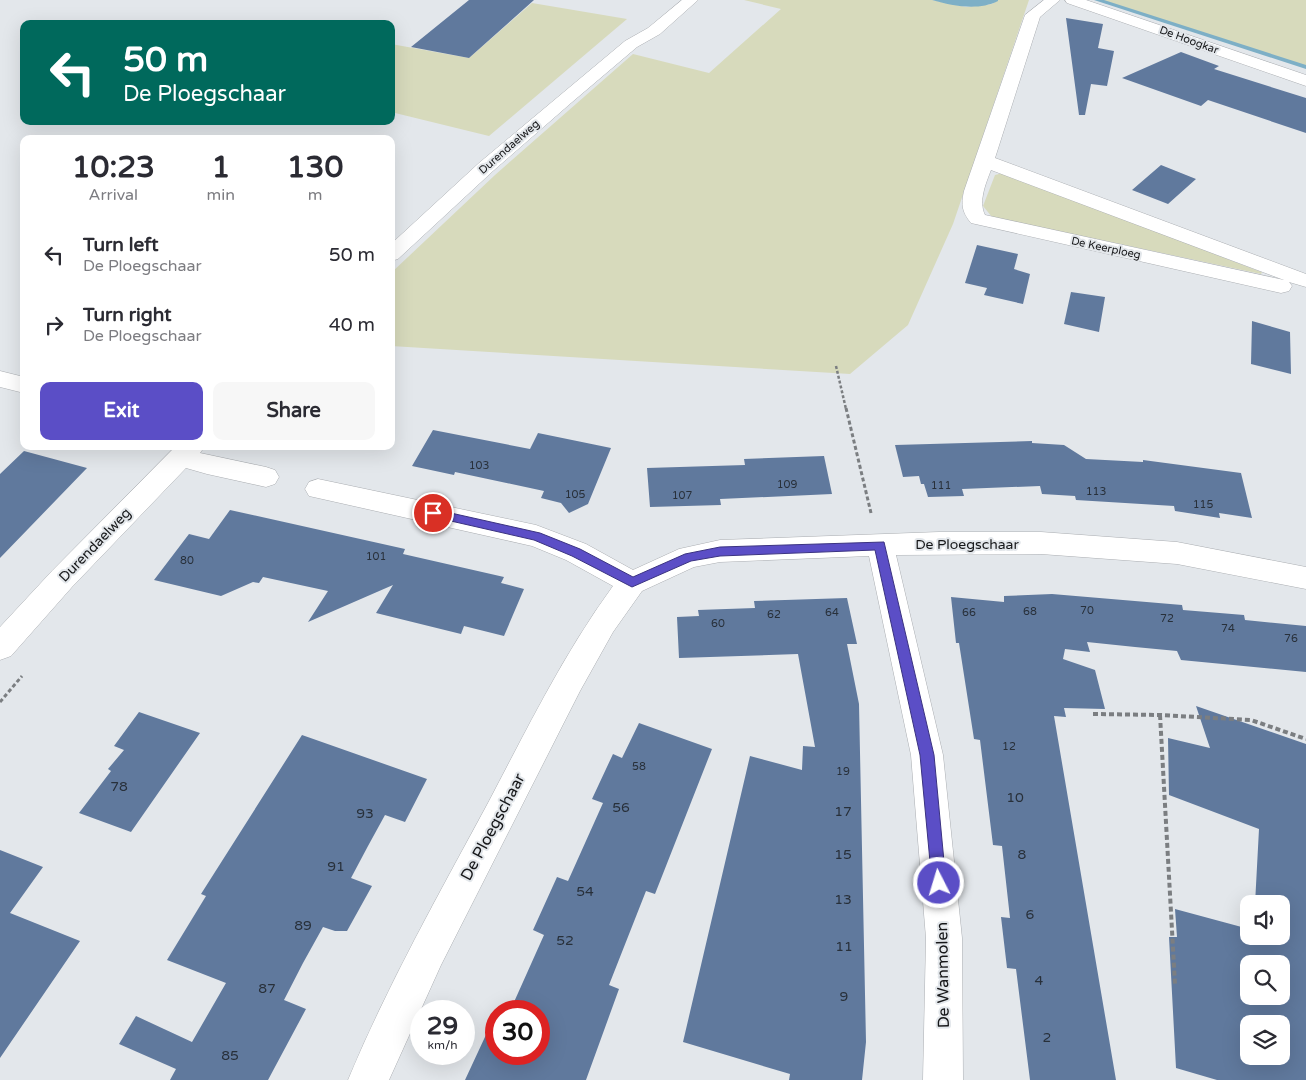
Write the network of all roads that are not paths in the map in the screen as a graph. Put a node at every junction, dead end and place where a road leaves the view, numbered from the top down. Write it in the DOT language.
graph roads {
  1 [pos="676,0"];
  2 [pos="691,0"];
  3 [pos="1053,0"];
  4 [pos="1072,0"];
  5 [pos="630,44"];
  6 [pos="1306,81"];
  7 [pos="986,161"];
  8 [pos="395,251"];
  9 [pos="1300,278"];
  10 [pos="0,380"];
  11 [pos="20,384"];
  12 [pos="186,452"];
  13 [pos="266,478"];
  14 [pos="318,489"];
  15 [pos="879,545"];
  16 [pos="1306,578"];
  17 [pos="632,582"];
  18 [pos="0,647"];
  19 [pos="368,1080"];
  20 [pos="943,1080"];
  1 -- 5 [label="street, Durendaelweg"];
  2 -- 5 [label="street, Durendaelweg"];
  3 -- 7 [label="street, De Keerploeg"];
  4 -- 6 [label="street, De Hoogkar"];
  5 -- 8 [label="street, Durendaelweg"];
  7 -- 9 [label="street, De Keerploeg"];
  7 -- 9 [label="street, De Keerploeg"];
  10 -- 11 [label="street"];
  12 -- 13 [label="street"];
  12 -- 18 [label="street, Durendaelweg"];
  14 -- 17 [label="street"];
  15 -- 16 [label="street, De Ploegschaar"];
  15 -- 17 [label="street, De Ploegschaar"];
  15 -- 20 [label="street, De Wanmolen"];
  17 -- 19 [label="street, De Ploegschaar"];
}
